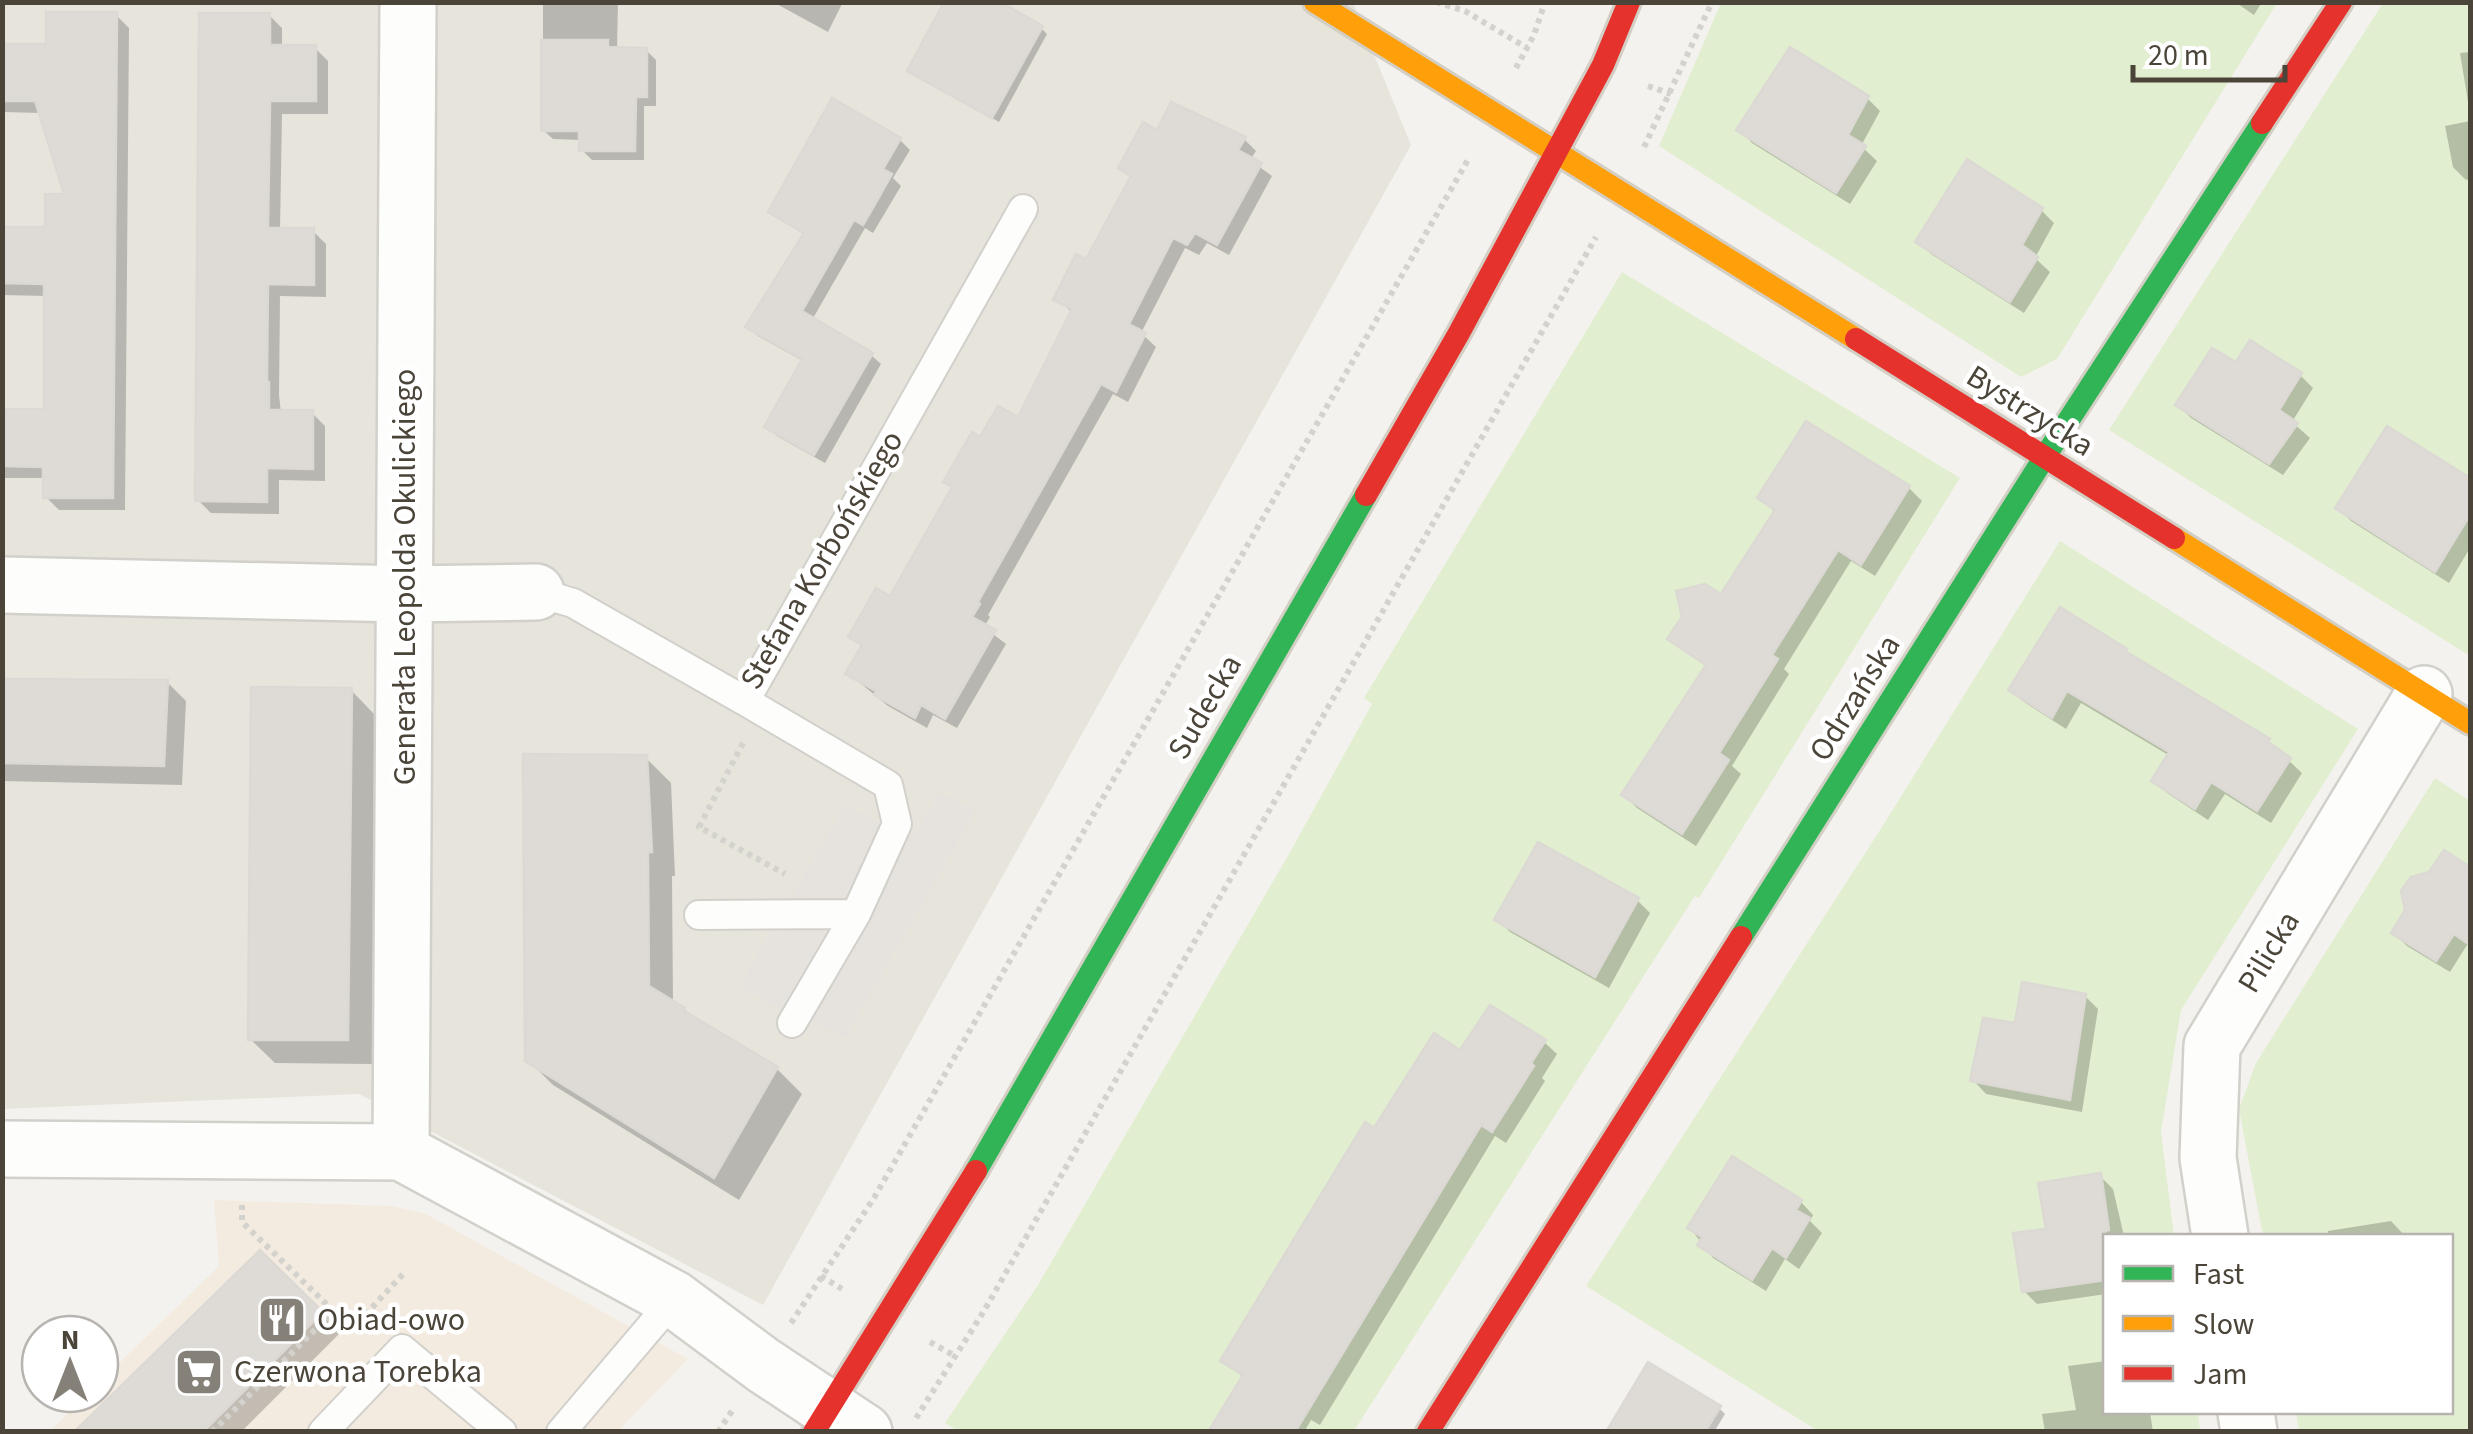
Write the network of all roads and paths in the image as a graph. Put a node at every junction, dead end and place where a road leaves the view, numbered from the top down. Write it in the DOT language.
graph roads {
  1 [pos="408,2"];
  2 [pos="1436,2"];
  3 [pos="1546,2"];
  4 [pos="1629,2"];
  5 [pos="1712,2"];
  6 [pos="2341,2"];
  7 [pos="1336,7"];
  8 [pos="1527,48"];
  9 [pos="1493,112"];
  10 [pos="1556,152"];
  11 [pos="1620,194"];
  12 [pos="1023,209"];
  13 [pos="2044,458"];
  14 [pos="2,585"];
  15 [pos="536,592"];
  16 [pos="405,594"];
  17 [pos="2424,694"];
  18 [pos="745,701"];
  19 [pos="2470,723"];
  20 [pos="749,732"];
  21 [pos="786,875"];
  22 [pos="856,914"];
  23 [pos="699,915"];
  24 [pos="792,1024"];
  25 [pos="2,1150"];
  26 [pos="401,1152"];
  27 [pos="242,1194"];
  28 [pos="2220,1234"];
  29 [pos="405,1272"];
  30 [pos="674,1299"];
  31 [pos="334,1311"];
  32 [pos="764,1365"];
  33 [pos="836,1423"];
  34 [pos="212,1432"];
  35 [pos="323,1432"];
  36 [pos="502,1432"];
  37 [pos="561,1432"];
  38 [pos="907,1432"];
  39 [pos="1428,1432"];
  1 -- 16 [label="street, Generała Leopolda Okulickiego"];
  2 -- 8 [label="path"];
  3 -- 8 [label="path"];
  4 -- 10 [label="street, Sudecka"];
  5 -- 11 [label="path"];
  6 -- 13 [label="street, Odrzańska"];
  7 -- 9 [label="street, Bystrzycka"];
  8 -- 9 [label="path"];
  9 -- 10 [label="street, Bystrzycka"];
  9 -- 32 [label="path"];
  10 -- 11 [label="street, Bystrzycka"];
  10 -- 33 [label="street, Sudecka"];
  11 -- 13 [label="street, Bystrzycka"];
  11 -- 38 [label="path"];
  12 -- 18 [label="lane, Stefana Korbońskiego"];
  13 -- 17 [label="street, Bystrzycka"];
  13 -- 39 [label="street, Odrzańska"];
  14 -- 16 [label="street, Stefana Korbońskiego"];
  15 -- 16 [label="street, Stefana Korbońskiego"];
  15 -- 18 [label="lane, Stefana Korbońskiego"];
  16 -- 26 [label="street, Generała Leopolda Okulickiego"];
  17 -- 19 [label="street, Bystrzycka"];
  17 -- 28 [label="street, Pilicka"];
  18 -- 22 [label="lane"];
  20 -- 21 [label="path"];
  22 -- 23 [label="lane"];
  22 -- 24 [label="lane"];
  25 -- 26 [label="street"];
  26 -- 30 [label="street"];
  27 -- 31 [label="path"];
  29 -- 31 [label="path"];
  30 -- 32 [label="street"];
  30 -- 37 [label="lane"];
  31 -- 34 [label="path"];
  32 -- 33 [label="street"];
  35 -- 36 [label="lane"];
}
